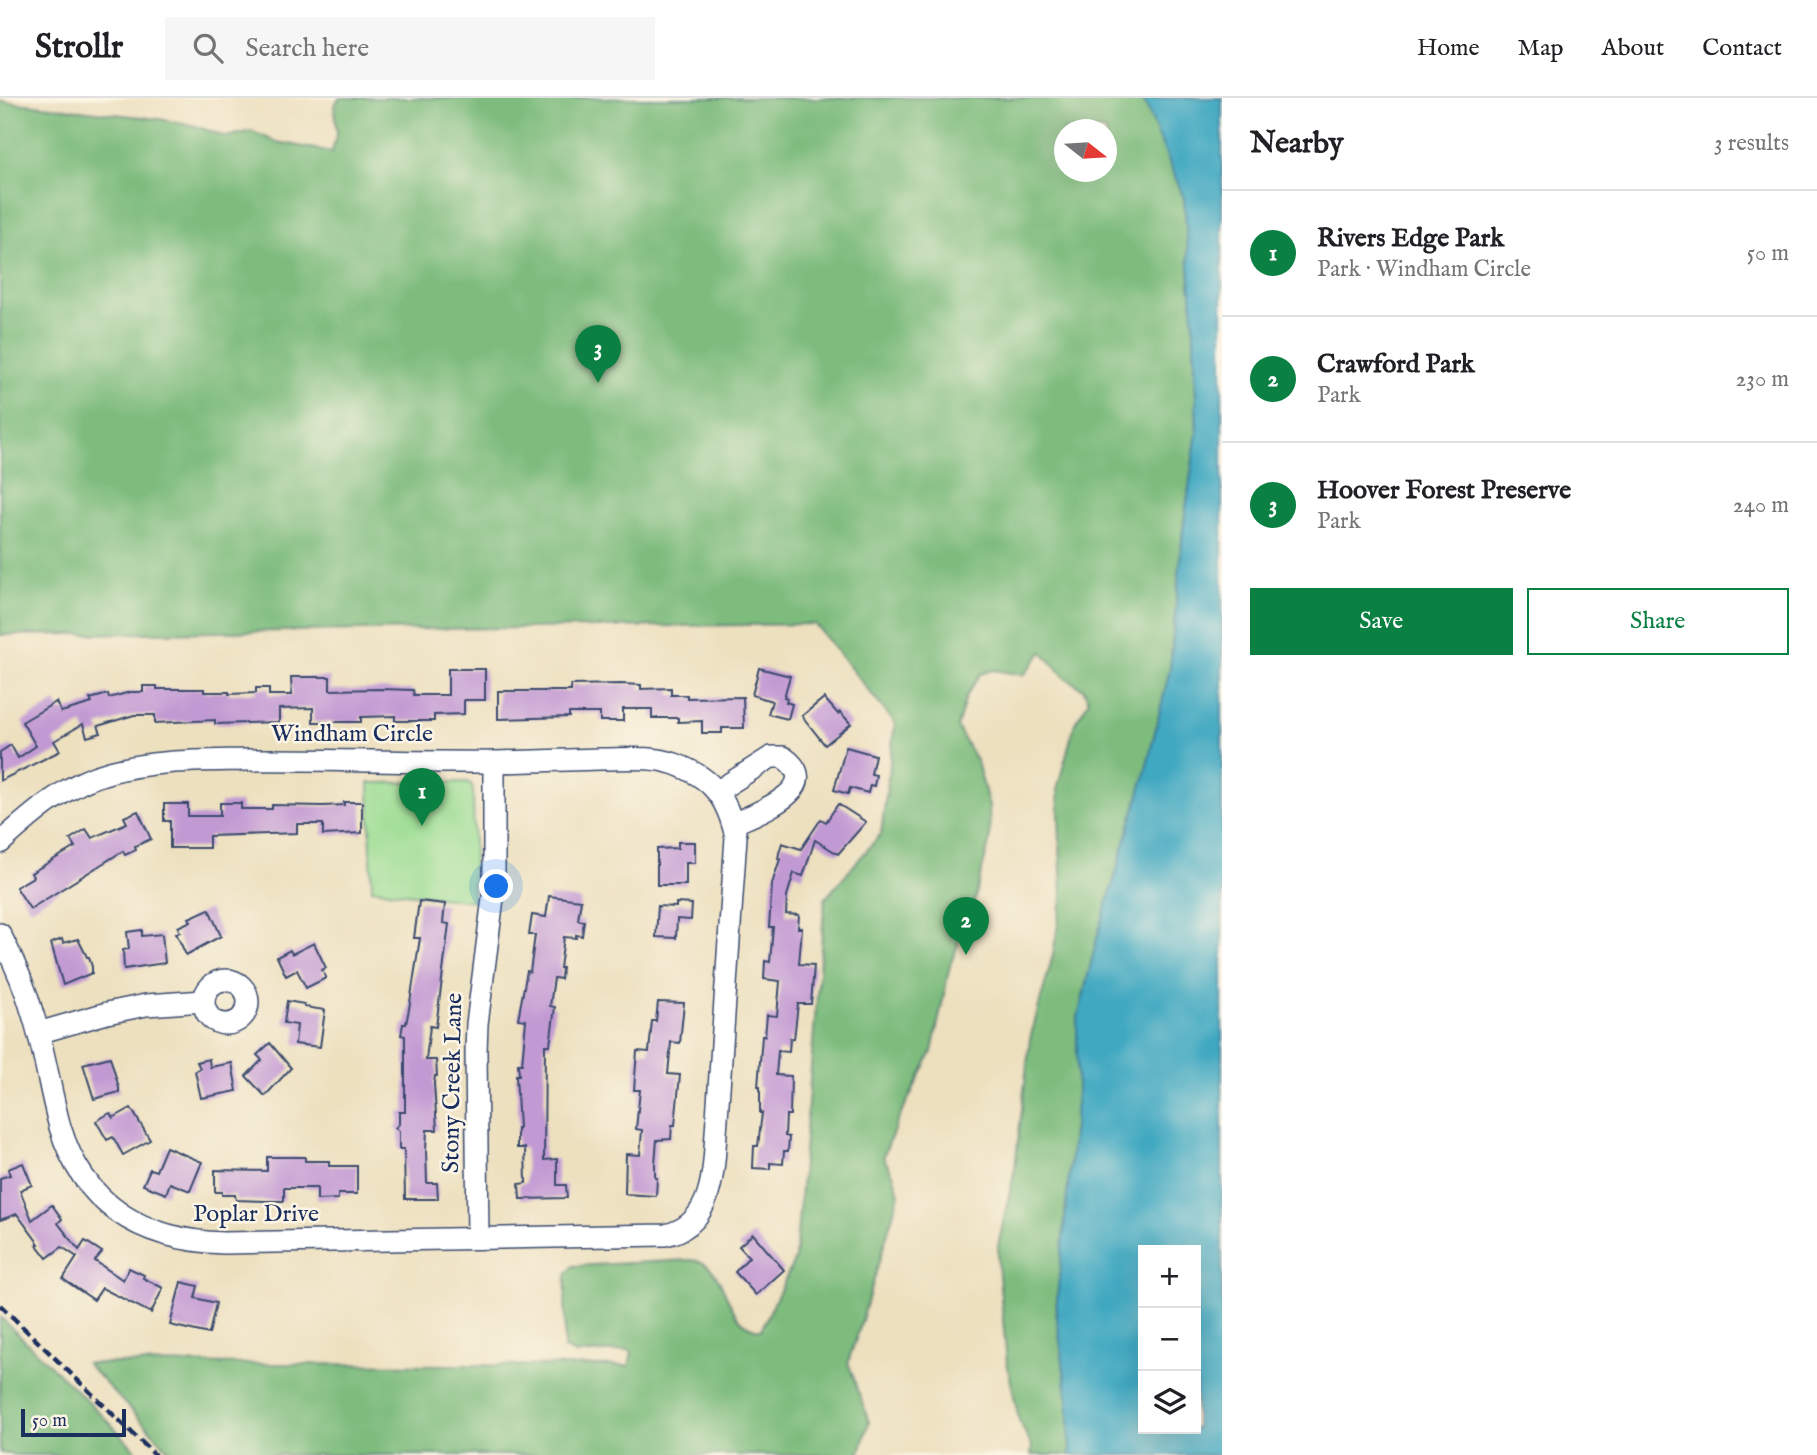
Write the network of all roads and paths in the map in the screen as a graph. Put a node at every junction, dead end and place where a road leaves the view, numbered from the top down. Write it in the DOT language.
graph roads {
  1 [pos="494,762"];
  2 [pos="718,790"];
  3 [pos="733,824"];
  4 [pos="0,843"];
  5 [pos="0,934"];
  6 [pos="204,1001"];
  7 [pos="38,1033"];
  8 [pos="478,1238"];
  1 -- 2 [label="street, Windham Circle"];
  1 -- 4 [label="street, Windham Circle"];
  1 -- 8 [label="street, Stony Creek Lane"];
  2 -- 3 [label="street"];
  2 -- 3 [label="street"];
  3 -- 8 [label="street, Poplar Drive"];
  5 -- 7 [label="street, Poplar Drive"];
  6 -- 7 [label="street"];
  7 -- 8 [label="street, Poplar Drive"];
}
